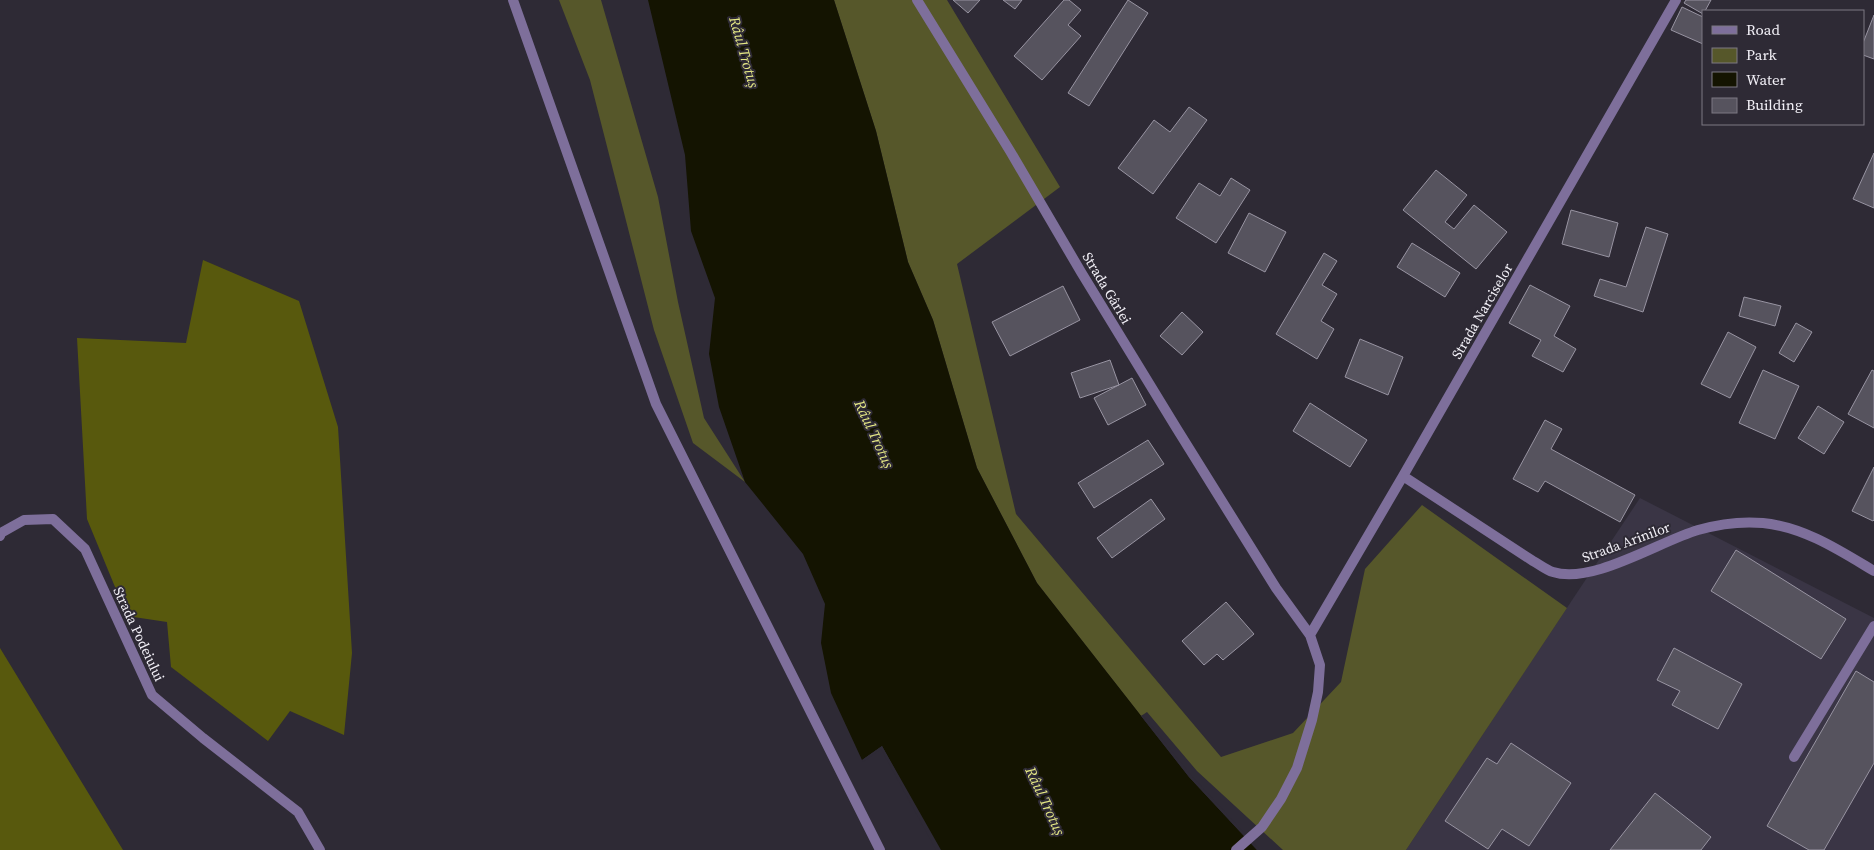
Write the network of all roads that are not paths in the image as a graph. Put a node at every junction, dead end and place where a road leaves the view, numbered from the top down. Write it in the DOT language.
graph roads {
  1 [pos="513,0"];
  2 [pos="917,0"];
  3 [pos="1676,0"];
  4 [pos="1403,476"];
  5 [pos="0,536"];
  6 [pos="1874,571"];
  7 [pos="1874,626"];
  8 [pos="1310,635"];
  9 [pos="1794,757"];
  10 [pos="320,850"];
  11 [pos="880,850"];
  12 [pos="1236,850"];
  1 -- 11 [label="street"];
  2 -- 8 [label="street, Strada Gârlei"];
  3 -- 4 [label="street, Strada Narciselor"];
  4 -- 6 [label="street, Strada Arinilor"];
  4 -- 8 [label="street, Strada Narciselor"];
  5 -- 10 [label="street, Strada Podeiului"];
  7 -- 9 [label="street"];
  8 -- 12 [label="street, Strada Gârlei"];
}
